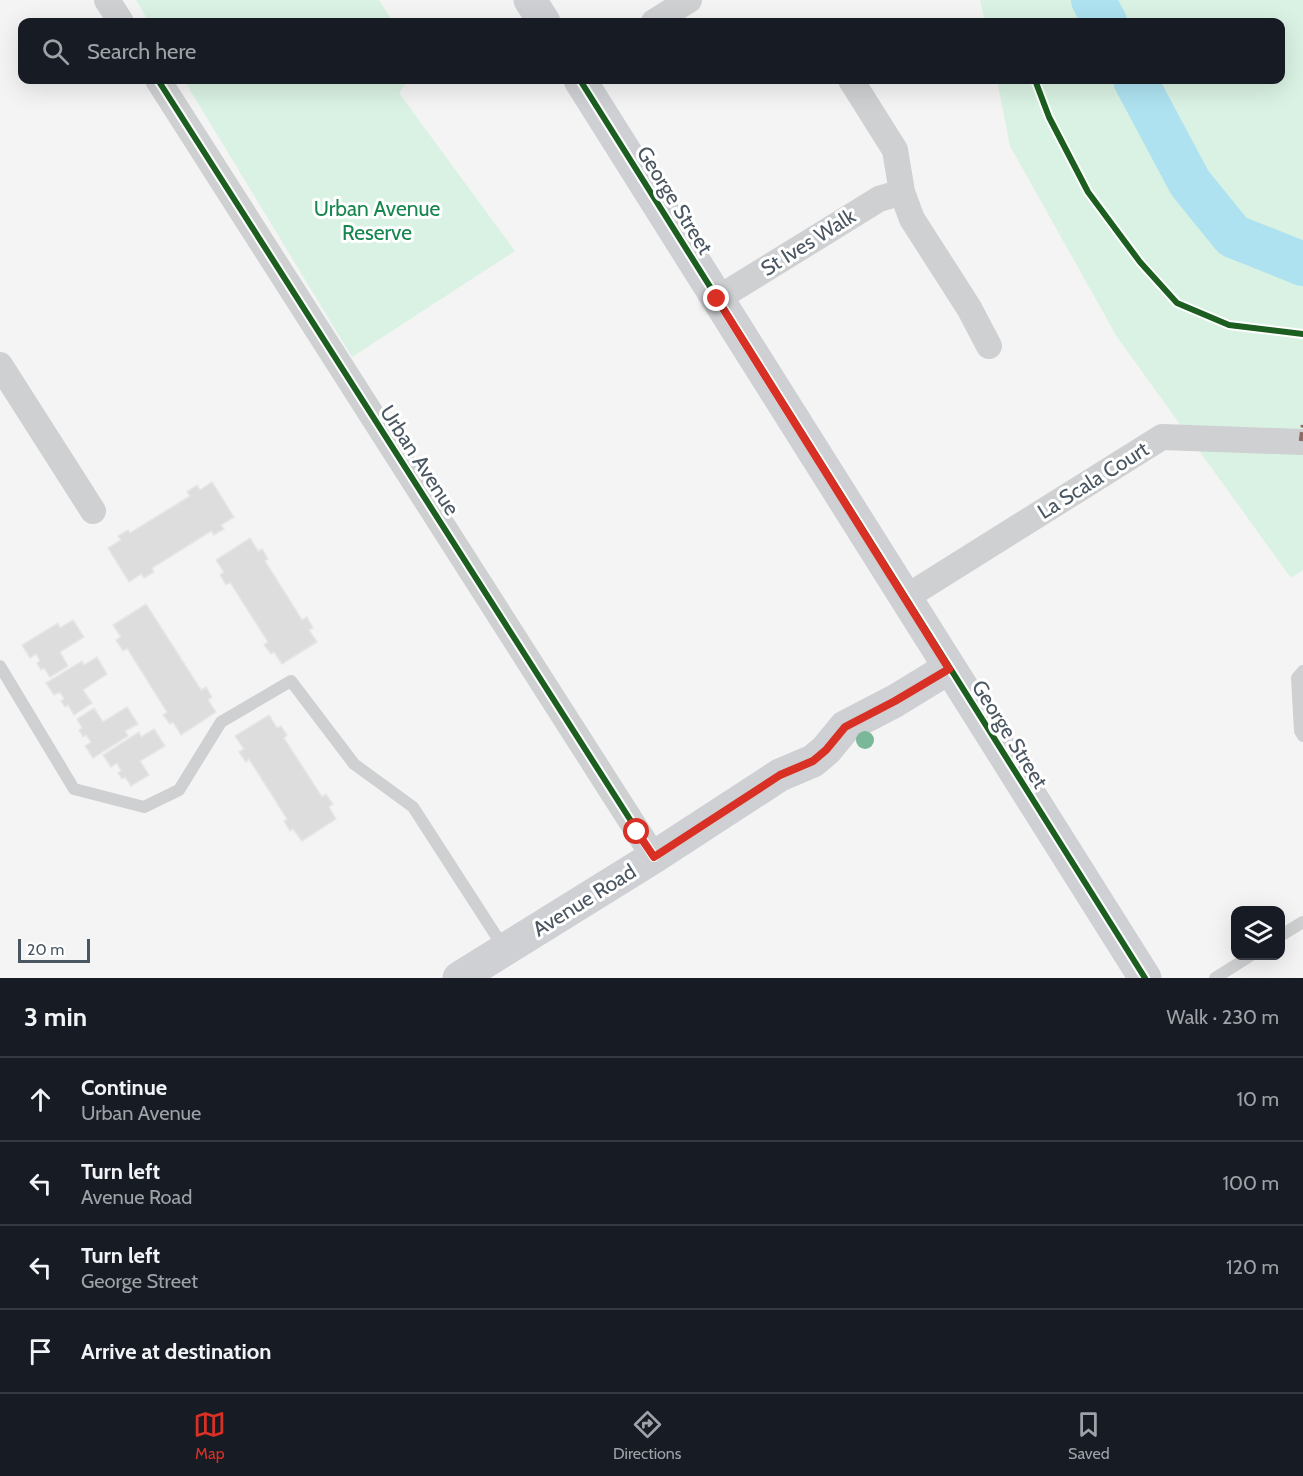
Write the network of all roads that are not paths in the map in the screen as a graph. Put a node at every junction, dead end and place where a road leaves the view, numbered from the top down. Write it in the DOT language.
graph roads {
  1 [pos="107,0"];
  2 [pos="530,0"];
  3 [pos="689,0"];
  4 [pos="118,18"];
  5 [pos="541,18"];
  6 [pos="660,18"];
  7 [pos="161,84"];
  8 [pos="583,84"];
  9 [pos="854,84"];
  10 [pos="902,192"];
  11 [pos="717,299"];
  12 [pos="989,346"];
  13 [pos="0,365"];
  14 [pos="1303,441"];
  15 [pos="93,511"];
  16 [pos="905,598"];
  17 [pos="0,666"];
  18 [pos="949,669"];
  19 [pos="1303,671"];
  20 [pos="1303,736"];
  21 [pos="654,857"];
  22 [pos="1303,922"];
  23 [pos="1285,933"];
  24 [pos="505,949"];
  25 [pos="1244,960"];
  26 [pos="459,978"];
  27 [pos="1145,978"];
  28 [pos="1215,978"];
  1 -- 4 [label="street"];
  2 -- 5 [label="street"];
  3 -- 6 [label="street"];
  7 -- 21 [label="street, Urban Avenue"];
  8 -- 11 [label="street, George Street"];
  9 -- 10 [label="street"];
  10 -- 11 [label="street, St Ives Walk"];
  10 -- 12 [label="street"];
  11 -- 16 [label="street, George Street"];
  13 -- 15 [label="street"];
  14 -- 16 [label="street, La Scala Court"];
  16 -- 18 [label="street, George Street"];
  17 -- 24 [label="lane"];
  18 -- 21 [label="street, Avenue Road"];
  18 -- 27 [label="street, George Street"];
  19 -- 20 [label="lane"];
  21 -- 24 [label="street, Avenue Road"];
  22 -- 23 [label="lane"];
  24 -- 26 [label="street, Avenue Road"];
  25 -- 28 [label="lane"];
}
